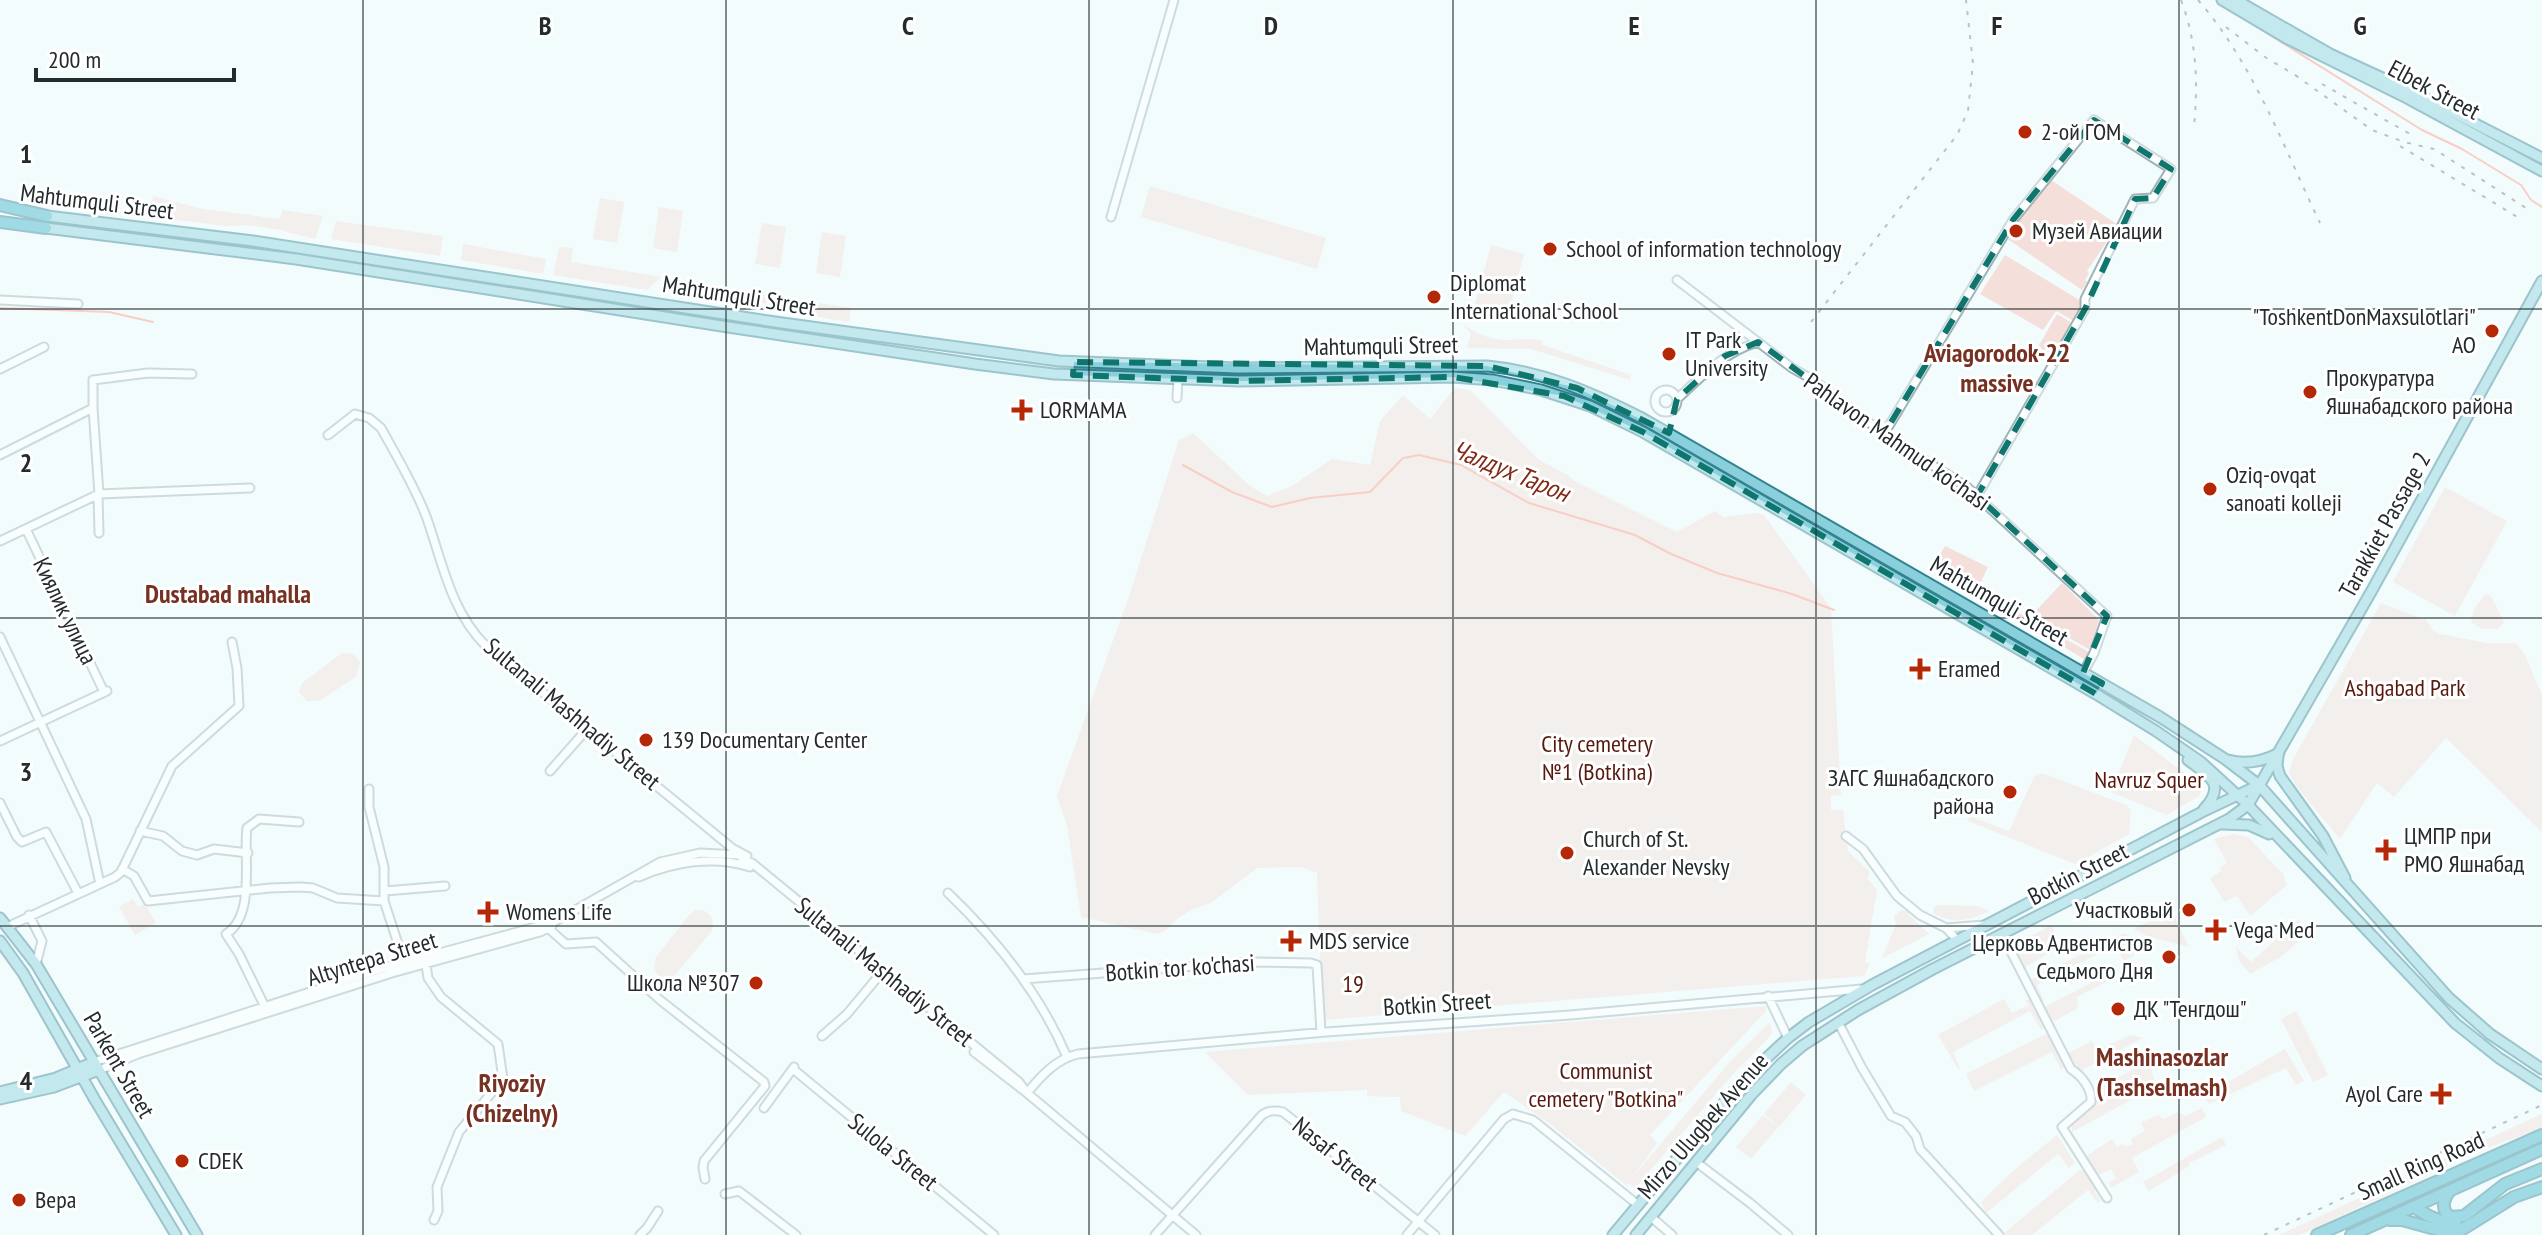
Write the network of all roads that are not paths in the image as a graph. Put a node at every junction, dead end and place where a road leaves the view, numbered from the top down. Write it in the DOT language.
graph roads {
  1 [pos="1174,0"];
  2 [pos="2222,0"];
  3 [pos="2236,0"];
  4 [pos="2542,158"];
  5 [pos="2542,171"];
  6 [pos="0,208"];
  7 [pos="1111,217"];
  8 [pos="46,222"];
  9 [pos="0,224"];
  10 [pos="350,261"];
  11 [pos="1677,280"];
  12 [pos="2542,281"];
  13 [pos="575,291"];
  14 [pos="0,300"];
  15 [pos="573,302"];
  16 [pos="78,304"];
  17 [pos="1758,342"];
  18 [pos="44,347"];
  19 [pos="1074,362"];
  20 [pos="0,369"];
  21 [pos="192,374"];
  22 [pos="1073,375"];
  23 [pos="1178,379"];
  24 [pos="1177,398"];
  25 [pos="1677,399"];
  26 [pos="93,408"];
  27 [pos="1669,412"];
  28 [pos="1664,431"];
  29 [pos="1884,434"];
  30 [pos="328,435"];
  31 [pos="0,455"];
  32 [pos="250,488"];
  33 [pos="98,494"];
  34 [pos="1977,496"];
  35 [pos="26,529"];
  36 [pos="99,533"];
  37 [pos="0,541"];
  38 [pos="0,637"];
  39 [pos="232,642"];
  40 [pos="2083,673"];
  41 [pos="2102,683"];
  42 [pos="2096,694"];
  43 [pos="41,721"];
  44 [pos="588,728"];
  45 [pos="2156,731"];
  46 [pos="0,741"];
  47 [pos="2279,753"];
  48 [pos="2225,759"];
  49 [pos="550,771"];
  50 [pos="2259,785"];
  51 [pos="369,789"];
  52 [pos="2237,794"];
  53 [pos="0,803"];
  54 [pos="2248,805"];
  55 [pos="2202,812"];
  56 [pos="299,822"];
  57 [pos="2219,825"];
  58 [pos="140,831"];
  59 [pos="1846,836"];
  60 [pos="2282,843"];
  61 [pos="248,853"];
  62 [pos="747,856"];
  63 [pos="750,867"];
  64 [pos="122,869"];
  65 [pos="2066,883"];
  66 [pos="100,884"];
  67 [pos="445,886"];
  68 [pos="245,890"];
  69 [pos="385,891"];
  70 [pos="78,893"];
  71 [pos="948,893"];
  72 [pos="2353,893"];
  73 [pos="2073,898"];
  74 [pos="384,901"];
  75 [pos="580,907"];
  76 [pos="29,915"];
  77 [pos="3,922"];
  78 [pos="551,925"];
  79 [pos="1986,925"];
  80 [pos="1946,928"];
  81 [pos="2002,934"];
  82 [pos="1957,940"];
  83 [pos="0,941"];
  84 [pos="425,959"];
  85 [pos="404,962"];
  86 [pos="36,964"];
  87 [pos="881,973"];
  88 [pos="1023,979"];
  89 [pos="1863,989"];
  90 [pos="1768,996"];
  91 [pos="266,1008"];
  92 [pos="1838,1022"];
  93 [pos="1321,1032"];
  94 [pos="822,1036"];
  95 [pos="1791,1036"];
  96 [pos="1802,1046"];
  97 [pos="1067,1057"];
  98 [pos="97,1066"];
  99 [pos="2542,1069"];
  100 [pos="80,1073"];
  101 [pos="2542,1086"];
  102 [pos="0,1092"];
  103 [pos="1027,1093"];
  104 [pos="0,1099"];
  105 [pos="764,1108"];
  106 [pos="2542,1135"];
  107 [pos="2542,1149"];
  108 [pos="1696,1162"];
  109 [pos="2542,1169"];
  110 [pos="705,1179"];
  111 [pos="2542,1187"];
  112 [pos="2449,1192"];
  113 [pos="725,1194"];
  114 [pos="2107,1198"];
  115 [pos="1638,1205"];
  116 [pos="2414,1207"];
  117 [pos="658,1211"];
  118 [pos="1171,1215"];
  119 [pos="2464,1216"];
  120 [pos="1651,1217"];
  121 [pos="434,1220"];
  122 [pos="1419,1221"];
  123 [pos="2384,1221"];
  124 [pos="176,1235"];
  125 [pos="197,1235"];
  126 [pos="640,1235"];
  127 [pos="796,1235"];
  128 [pos="994,1235"];
  129 [pos="1155,1235"];
  130 [pos="1196,1235"];
  131 [pos="1407,1235"];
  132 [pos="1435,1235"];
  133 [pos="1613,1235"];
  134 [pos="1636,1235"];
  135 [pos="1672,1235"];
  136 [pos="1788,1235"];
  137 [pos="1999,1235"];
  138 [pos="2317,1235"];
  139 [pos="2351,1235"];
  1 -- 7 [label="street"];
  2 -- 5 [label="main road, Elbek Street"];
  3 -- 4 [label="main road, Elbek Street"];
  6 -- 8 [label="highway, Mahtumquli Street"];
  8 -- 9 [label="highway, Mahtumquli Street"];
  8 -- 10 [label="main road, Mahtumquli Street"];
  10 -- 13 [label="main road, Mahtumquli Street"];
  10 -- 15 [label="main road, Mahtumquli Street"];
  11 -- 17 [label="street, Pahlavon Mahmud ko'chasi"];
  12 -- 47 [label="main road, Tarakkiet Passage 2"];
  13 -- 15 [label="main road"];
  13 -- 19 [label="main road, Mahtumquli Street"];
  14 -- 16 [label="street"];
  15 -- 22 [label="main road, Mahtumquli Street"];
  17 -- 25 [label="street"];
  17 -- 29 [label="street, Pahlavon Mahmud ko'chasi"];
  18 -- 20 [label="street"];
  19 -- 22 [label="main road"];
  19 -- 28 [label="main road, Mahtumquli Street"];
  21 -- 26 [label="street"];
  22 -- 23 [label="main road, Mahtumquli Street"];
  23 -- 24 [label="street"];
  23 -- 42 [label="main road, Mahtumquli Street"];
  25 -- 27 [label="street"];
  25 -- 27 [label="street"];
  26 -- 31 [label="street"];
  26 -- 33 [label="street"];
  27 -- 28 [label="street"];
  28 -- 40 [label="main road, Mahtumquli Street"];
  29 -- 34 [label="street, Pahlavon Mahmud ko'chasi"];
  29 -- 34 [label="street"];
  30 -- 44 [label="street, Sultanali Mashhadiy Street"];
  32 -- 33 [label="street"];
  33 -- 35 [label="street"];
  33 -- 36 [label="street"];
  34 -- 40 [label="street, Pahlavon Mahmud ko'chasi"];
  35 -- 37 [label="street"];
  35 -- 43 [label="street, Киялик улица"];
  38 -- 43 [label="street"];
  39 -- 58 [label="street"];
  40 -- 41 [label="main road, Mahtumquli Street"];
  41 -- 42 [label="main road"];
  41 -- 48 [label="main road, Mahtumquli Street"];
  42 -- 45 [label="main road, Mahtumquli Street"];
  43 -- 46 [label="street"];
  43 -- 66 [label="street"];
  44 -- 49 [label="street"];
  44 -- 62 [label="street, Sultanali Mashhadiy Street"];
  45 -- 52 [label="main road"];
  45 -- 55 [label="main road"];
  47 -- 48 [label="main road"];
  47 -- 50 [label="main road, Tarakkiet Passage 2"];
  47 -- 72 [label="main road"];
  48 -- 50 [label="main road, Mahtumquli Street"];
  50 -- 52 [label="main road, Botkin Street"];
  50 -- 54 [label="main road, Tarakkiet Passage 2"];
  50 -- 72 [label="main road, Mahtumquli Street"];
  51 -- 69 [label="street"];
  52 -- 54 [label="main road"];
  52 -- 55 [label="main road, Botkin Street"];
  53 -- 70 [label="street"];
  54 -- 57 [label="main road, Botkin Street"];
  54 -- 60 [label="main road"];
  55 -- 65 [label="main road, Botkin Street"];
  56 -- 61 [label="street"];
  57 -- 60 [label="main road"];
  57 -- 73 [label="main road, Botkin Street"];
  58 -- 61 [label="street"];
  58 -- 64 [label="street"];
  59 -- 80 [label="street"];
  60 -- 101 [label="main road"];
  61 -- 68 [label="street"];
  62 -- 63 [label="street"];
  62 -- 75 [label="street, Altyntepa Street"];
  62 -- 87 [label="street, Sultаnali Mashhadiy Street"];
  63 -- 75 [label="street, Altyntepa Street"];
  63 -- 87 [label="street, Sultаnali Mashhadiy Street"];
  64 -- 66 [label="street"];
  64 -- 68 [label="street"];
  65 -- 73 [label="main road"];
  65 -- 79 [label="main road, Botkin Street"];
  66 -- 70 [label="street"];
  67 -- 69 [label="street"];
  68 -- 74 [label="street"];
  68 -- 91 [label="street"];
  69 -- 74 [label="street"];
  70 -- 76 [label="street"];
  71 -- 88 [label="street"];
  72 -- 99 [label="main road, Mahtumquli Street"];
  73 -- 81 [label="main road, Botkin Street"];
  74 -- 85 [label="street"];
  75 -- 78 [label="street, Altyntepa Street"];
  76 -- 77 [label="street"];
  76 -- 86 [label="street"];
  77 -- 86 [label="main road, Parkent Street"];
  78 -- 84 [label="street, Altyntepa Street"];
  78 -- 110 [label="street"];
  79 -- 80 [label="street"];
  79 -- 82 [label="main road, Botkin Street"];
  80 -- 82 [label="street"];
  81 -- 92 [label="main road, Botkin Street"];
  81 -- 114 [label="street"];
  82 -- 89 [label="main road, Botkin Street"];
  83 -- 100 [label="main road, Parkent Street"];
  84 -- 85 [label="street, Altyntepa Street"];
  84 -- 91 [label="street, Altyntepa Street"];
  84 -- 121 [label="street"];
  85 -- 91 [label="street, Altyntepa Street"];
  86 -- 98 [label="main road, Parkent Street"];
  87 -- 94 [label="street"];
  87 -- 103 [label="street, Sultаnali Mashhadiy Street"];
  88 -- 93 [label="street, Botkin tor ko'chasi"];
  88 -- 97 [label="street"];
  89 -- 90 [label="street, Botkin Street"];
  89 -- 95 [label="main road, Botkin Street"];
  90 -- 93 [label="street, Botkin Street"];
  90 -- 95 [label="street"];
  91 -- 98 [label="street, Altyntepa Street"];
  92 -- 96 [label="main road, Botkin Street"];
  92 -- 137 [label="street"];
  93 -- 97 [label="street, Botkin Street"];
  95 -- 96 [label="main road"];
  95 -- 115 [label="main road, Mirzo Ulugbek Avenue"];
  96 -- 108 [label="main road, Mirzo Ulugbek Avenue"];
  97 -- 103 [label="street"];
  98 -- 100 [label="main road, Altyntepa Street"];
  98 -- 125 [label="main road, Parkent Street"];
  100 -- 102 [label="main road, Altyntepa Street"];
  100 -- 104 [label="main road, Altyntepa Street"];
  100 -- 124 [label="main road, Parkent Street"];
  103 -- 118 [label="street, Sultаnali Mashhadiy Street"];
  105 -- 128 [label="street, Sulola Street"];
  106 -- 138 [label="highway, Small Ring Road"];
  107 -- 112 [label="highway, Small Ring Road"];
  108 -- 120 [label="main road, Mirzo Ulugbek Avenue"];
  108 -- 136 [label="street"];
  109 -- 119 [label="highway"];
  111 -- 123 [label="highway"];
  112 -- 116 [label="highway, Small Ring Road"];
  112 -- 119 [label="highway"];
  113 -- 127 [label="street"];
  115 -- 120 [label="main road"];
  115 -- 122 [label="street"];
  115 -- 133 [label="main road, Mirzo Ulugbek Avenue"];
  116 -- 119 [label="highway"];
  116 -- 123 [label="highway, Small Ring Road"];
  117 -- 126 [label="street"];
  118 -- 122 [label="street, Nasaf Street"];
  118 -- 129 [label="street"];
  118 -- 130 [label="street, Sultаnali Mashhadiy Street"];
  120 -- 134 [label="main road, Mirzo Ulugbek Avenue"];
  120 -- 135 [label="street"];
  122 -- 131 [label="street"];
  122 -- 132 [label="street, Nasaf Street"];
  123 -- 139 [label="highway, Small Ring Road"];
}
